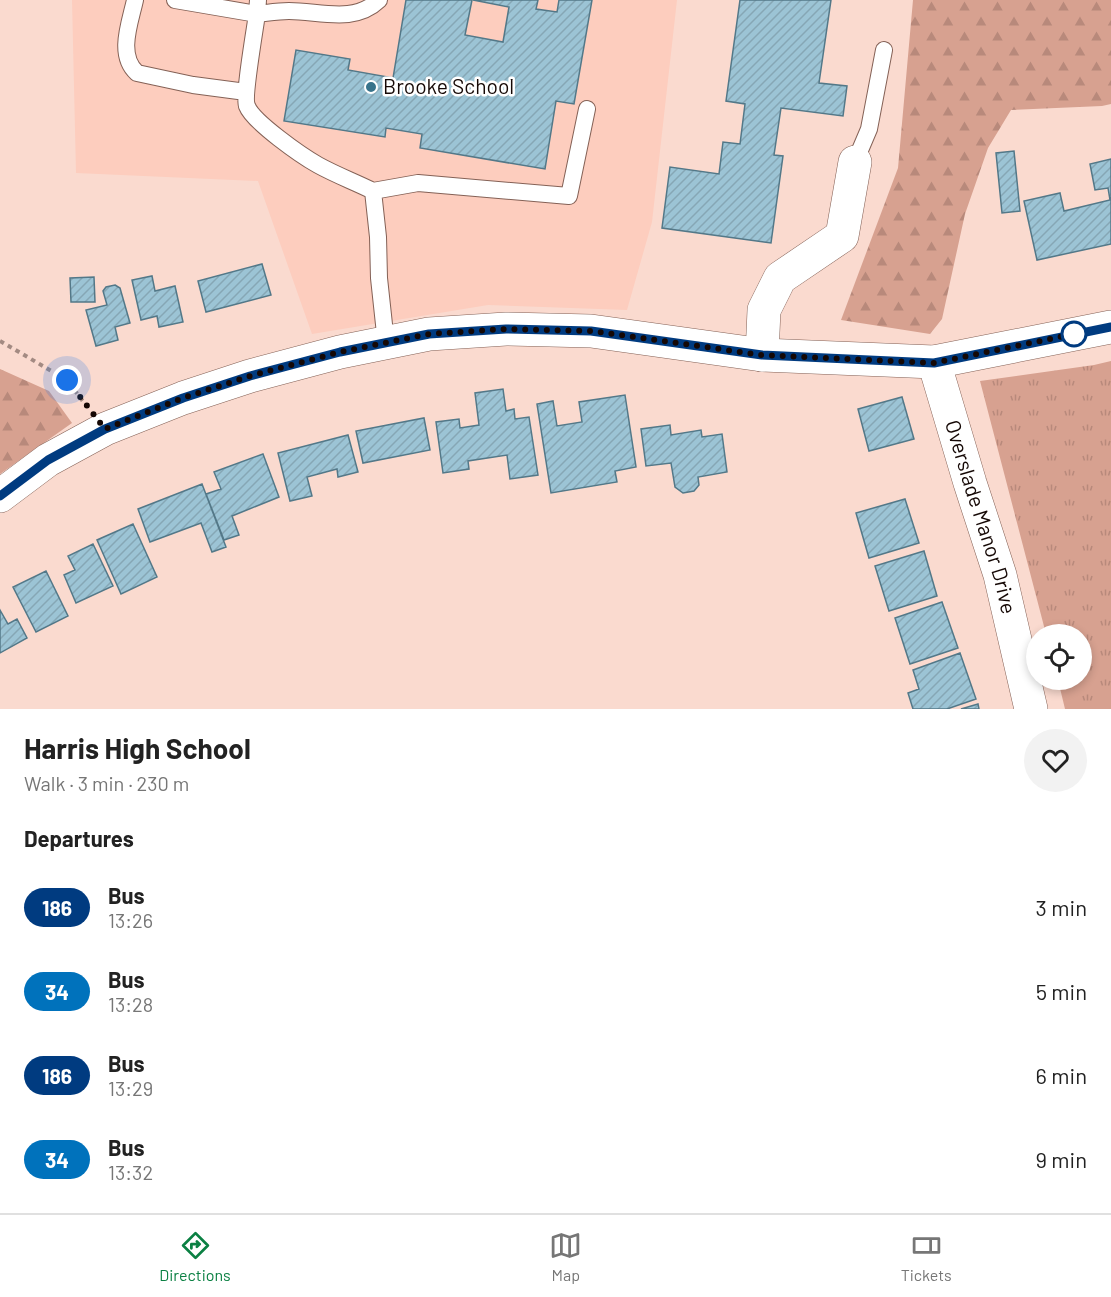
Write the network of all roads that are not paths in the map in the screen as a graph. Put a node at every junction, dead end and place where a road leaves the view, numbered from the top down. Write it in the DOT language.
graph roads {
  1 [pos="135,0"];
  2 [pos="175,0"];
  3 [pos="379,0"];
  4 [pos="257,7"];
  5 [pos="884,50"];
  6 [pos="246,92"];
  7 [pos="587,109"];
  8 [pos="855,162"];
  9 [pos="373,191"];
  10 [pos="1111,327"];
  11 [pos="386,343"];
  12 [pos="762,355"];
  13 [pos="934,363"];
  14 [pos="0,496"];
  15 [pos="1031,709"];
  1 -- 6 [label="lane"];
  2 -- 4 [label="lane"];
  3 -- 4 [label="lane"];
  4 -- 6 [label="lane"];
  5 -- 8 [label="lane"];
  6 -- 9 [label="lane"];
  7 -- 9 [label="lane"];
  8 -- 12 [label="street"];
  9 -- 11 [label="lane"];
  10 -- 13 [label="street"];
  11 -- 12 [label="street"];
  11 -- 14 [label="street"];
  12 -- 13 [label="street"];
  13 -- 15 [label="street, Overslade Manor Drive"];
}
